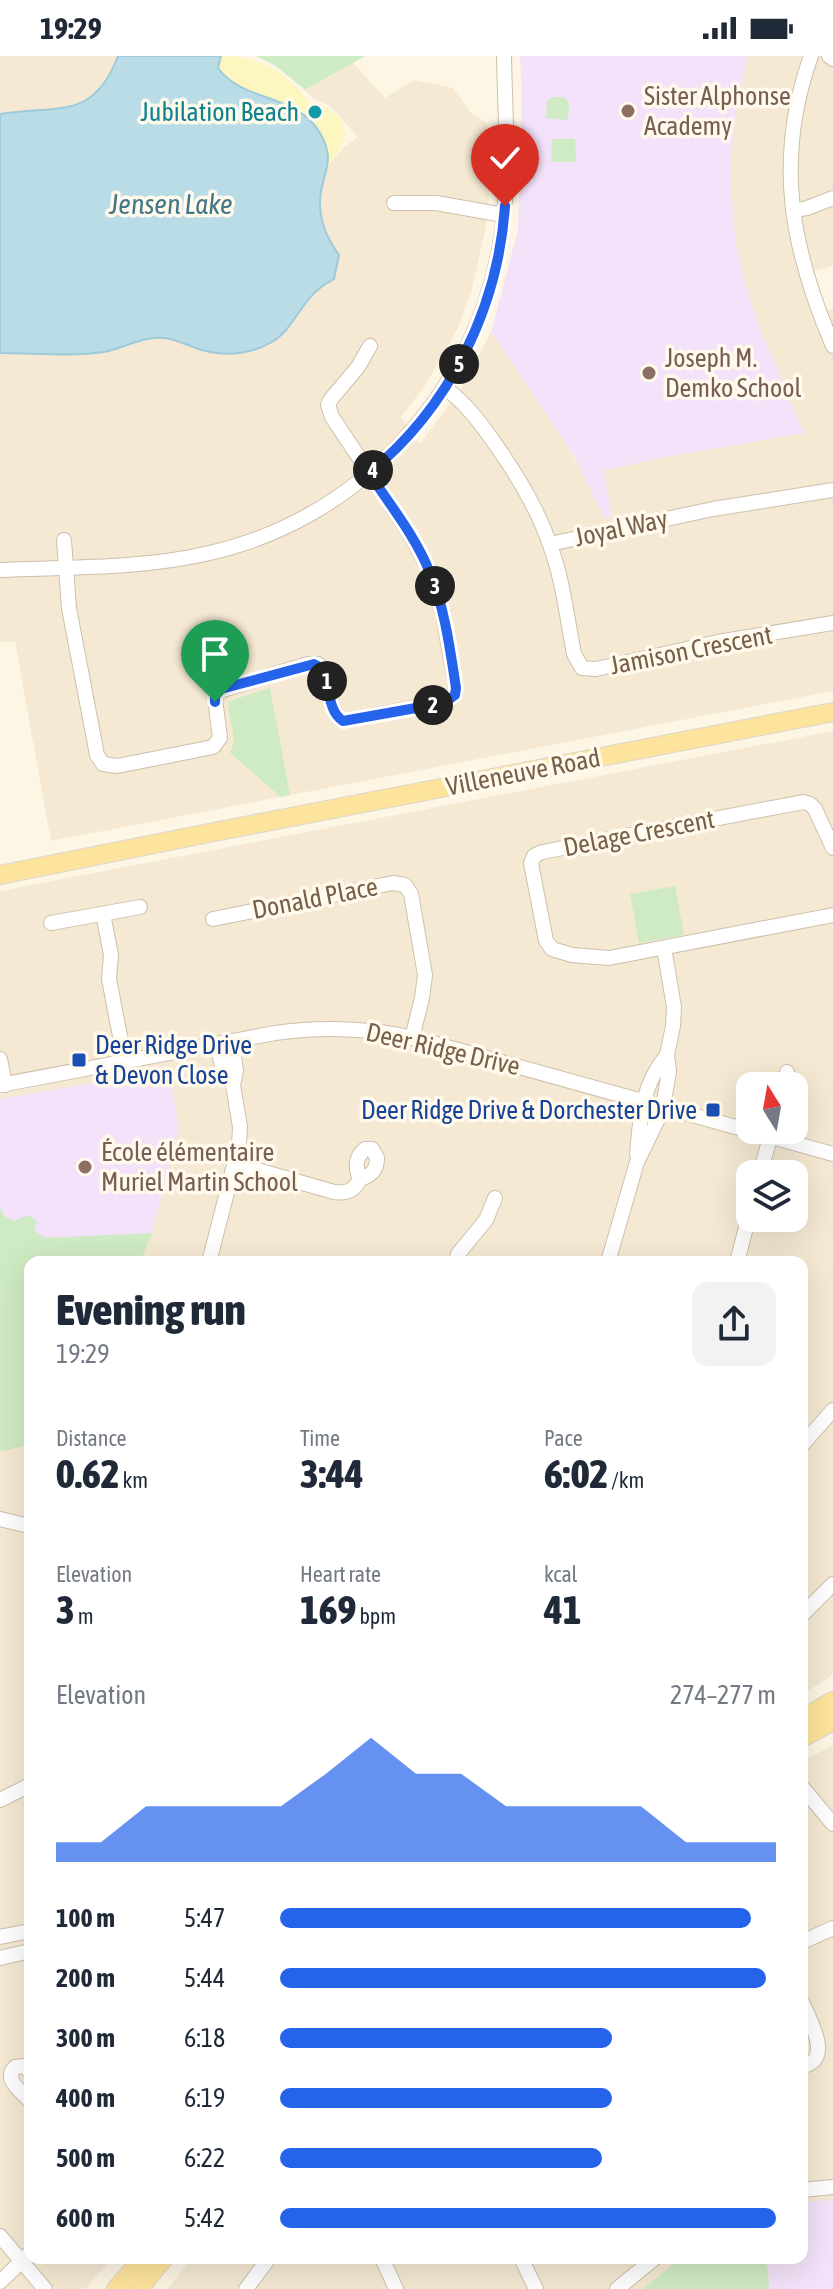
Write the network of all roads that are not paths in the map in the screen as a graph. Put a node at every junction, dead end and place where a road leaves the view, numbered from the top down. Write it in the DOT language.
graph roads {
  1 [pos="504,56"];
  2 [pos="811,56"];
  3 [pos="833,198"];
  4 [pos="394,203"];
  5 [pos="793,211"];
  6 [pos="504,215"];
  7 [pos="370,346"];
  8 [pos="833,346"];
  9 [pos="445,388"];
  10 [pos="369,473"];
  11 [pos="833,490"];
  12 [pos="64,540"];
  13 [pos="550,544"];
  14 [pos="65,567"];
  15 [pos="0,570"];
  16 [pos="833,623"];
  17 [pos="833,712"];
  18 [pos="214,832"];
  19 [pos="833,848"];
  20 [pos="0,865"];
  21 [pos="0,875"];
  22 [pos="140,907"];
  23 [pos="103,914"];
  24 [pos="833,915"];
  25 [pos="213,919"];
  26 [pos="51,923"];
  27 [pos="664,948"];
  28 [pos="412,1038"];
  29 [pos="232,1041"];
  30 [pos="216,1044"];
  31 [pos="667,1055"];
  32 [pos="0,1059"];
  33 [pos="125,1062"];
  34 [pos="2,1085"];
  35 [pos="233,1085"];
  36 [pos="643,1101"];
  37 [pos="662,1106"];
  38 [pos="736,1124"];
  39 [pos="804,1144"];
  40 [pos="833,1154"];
  41 [pos="637,1162"];
  42 [pos="236,1164"];
  43 [pos="360,1179"];
  44 [pos="495,1198"];
  45 [pos="745,1232"];
  46 [pos="211,1256"];
  47 [pos="458,1256"];
  48 [pos="610,1256"];
  49 [pos="739,1256"];
  50 [pos="833,1410"];
  51 [pos="808,1438"];
  52 [pos="0,1519"];
  53 [pos="24,1525"];
  54 [pos="833,1584"];
  55 [pos="808,1609"];
  56 [pos="833,1701"];
  57 [pos="808,1716"];
  58 [pos="833,1721"];
  59 [pos="808,1735"];
  60 [pos="24,1788"];
  61 [pos="808,1794"];
  62 [pos="0,1800"];
  63 [pos="833,1824"];
  64 [pos="833,1928"];
  65 [pos="24,1932"];
  66 [pos="0,1937"];
  67 [pos="808,1939"];
  68 [pos="24,1952"];
  69 [pos="0,1958"];
  70 [pos="808,2016"];
  71 [pos="808,2064"];
  72 [pos="24,2066"];
  73 [pos="24,2095"];
  74 [pos="833,2187"];
  75 [pos="808,2189"];
  76 [pos="0,2236"];
  77 [pos="24,2255"];
  78 [pos="24,2259"];
  79 [pos="30,2264"];
  80 [pos="138,2264"];
  81 [pos="159,2264"];
  82 [pos="265,2264"];
  83 [pos="385,2264"];
  84 [pos="524,2264"];
  85 [pos="648,2264"];
  86 [pos="0,2282"];
  87 [pos="45,2289"];
  88 [pos="116,2289"];
  89 [pos="139,2289"];
  90 [pos="246,2289"];
  91 [pos="396,2289"];
  92 [pos="536,2289"];
  93 [pos="617,2289"];
  1 -- 6 [label="street"];
  2 -- 5 [label="street"];
  3 -- 5 [label="street"];
  4 -- 6 [label="street"];
  5 -- 8 [label="street"];
  6 -- 9 [label="street"];
  7 -- 10 [label="street"];
  9 -- 10 [label="street"];
  9 -- 13 [label="street, Joyal Way"];
  10 -- 14 [label="street"];
  10 -- 14 [label="street"];
  11 -- 13 [label="street, Joyal Way"];
  12 -- 14 [label="street"];
  13 -- 16 [label="street, Jamison Crescent"];
  14 -- 15 [label="street"];
  17 -- 18 [label="main road, Villeneuve Road"];
  18 -- 20 [label="main road, Villeneuve Road"];
  18 -- 21 [label="main road, Villeneuve Road"];
  19 -- 27 [label="street, Delage Crescent"];
  22 -- 23 [label="street"];
  23 -- 26 [label="street"];
  23 -- 33 [label="street"];
  24 -- 27 [label="street, Delage Crescent"];
  25 -- 28 [label="street, Donald Place"];
  27 -- 31 [label="street"];
  28 -- 29 [label="street, Deer Ridge Drive"];
  28 -- 36 [label="street, Deer Ridge Drive"];
  29 -- 30 [label="street, Deer Ridge Drive"];
  29 -- 35 [label="street"];
  30 -- 33 [label="street, Deer Ridge Drive"];
  30 -- 35 [label="street"];
  31 -- 36 [label="street"];
  31 -- 37 [label="street"];
  32 -- 34 [label="street"];
  33 -- 34 [label="street, Deer Ridge Drive"];
  35 -- 42 [label="street"];
  36 -- 37 [label="street, Deer Ridge Drive"];
  36 -- 41 [label="street"];
  37 -- 38 [label="street, Deer Ridge Drive"];
  37 -- 41 [label="street"];
  39 -- 40 [label="street, Deer Ridge Drive"];
  41 -- 48 [label="street"];
  42 -- 43 [label="street"];
  42 -- 46 [label="street"];
  44 -- 47 [label="street"];
  45 -- 49 [label="street"];
  50 -- 51 [label="street"];
  52 -- 53 [label="street"];
  54 -- 55 [label="street"];
  56 -- 57 [label="main road"];
  58 -- 59 [label="main road"];
  60 -- 62 [label="street"];
  61 -- 63 [label="street"];
  64 -- 67 [label="street"];
  65 -- 66 [label="street"];
  68 -- 69 [label="street"];
  70 -- 71 [label="street"];
  72 -- 73 [label="street"];
  74 -- 75 [label="street"];
  76 -- 77 [label="street"];
  78 -- 86 [label="street"];
  79 -- 87 [label="street"];
  80 -- 88 [label="main road"];
  81 -- 89 [label="main road"];
  82 -- 90 [label="street"];
  83 -- 91 [label="street"];
  84 -- 92 [label="street"];
  85 -- 93 [label="street"];
}
